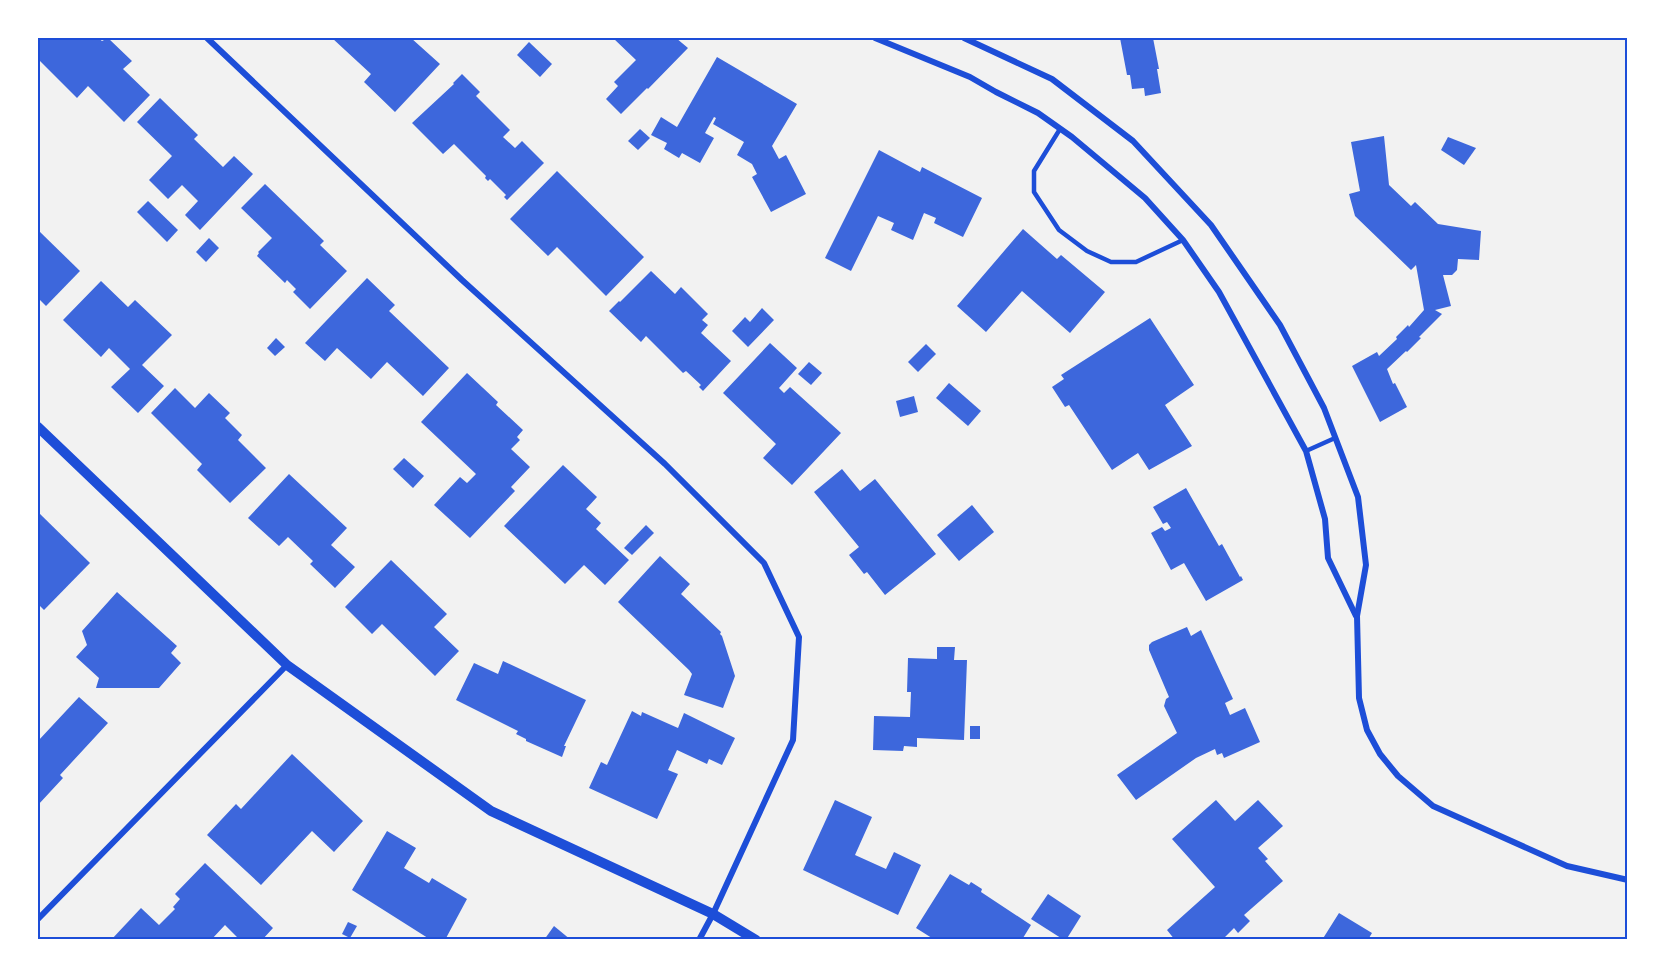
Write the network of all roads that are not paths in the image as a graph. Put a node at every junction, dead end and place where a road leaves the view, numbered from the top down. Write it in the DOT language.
graph roads {
  1 [pos="207,38"];
  2 [pos="875,38"];
  3 [pos="964,38"];
  4 [pos="1060,129"];
  5 [pos="1183,240"];
  6 [pos="38,427"];
  7 [pos="1335,438"];
  8 [pos="1306,451"];
  9 [pos="1357,616"];
  10 [pos="287,665"];
  11 [pos="1627,878"];
  12 [pos="713,914"];
  13 [pos="38,919"];
  14 [pos="699,939"];
  15 [pos="756,939"];
  1 -- 12 [label="street"];
  2 -- 4 [label="street"];
  3 -- 7 [label="street"];
  4 -- 5 [label="street"];
  4 -- 5 [label="lane"];
  5 -- 8 [label="street"];
  6 -- 10 [label="street"];
  7 -- 8 [label="lane"];
  7 -- 9 [label="street"];
  8 -- 9 [label="street"];
  9 -- 11 [label="street"];
  10 -- 12 [label="street"];
  10 -- 13 [label="street"];
  12 -- 14 [label="street"];
  12 -- 15 [label="street"];
}
